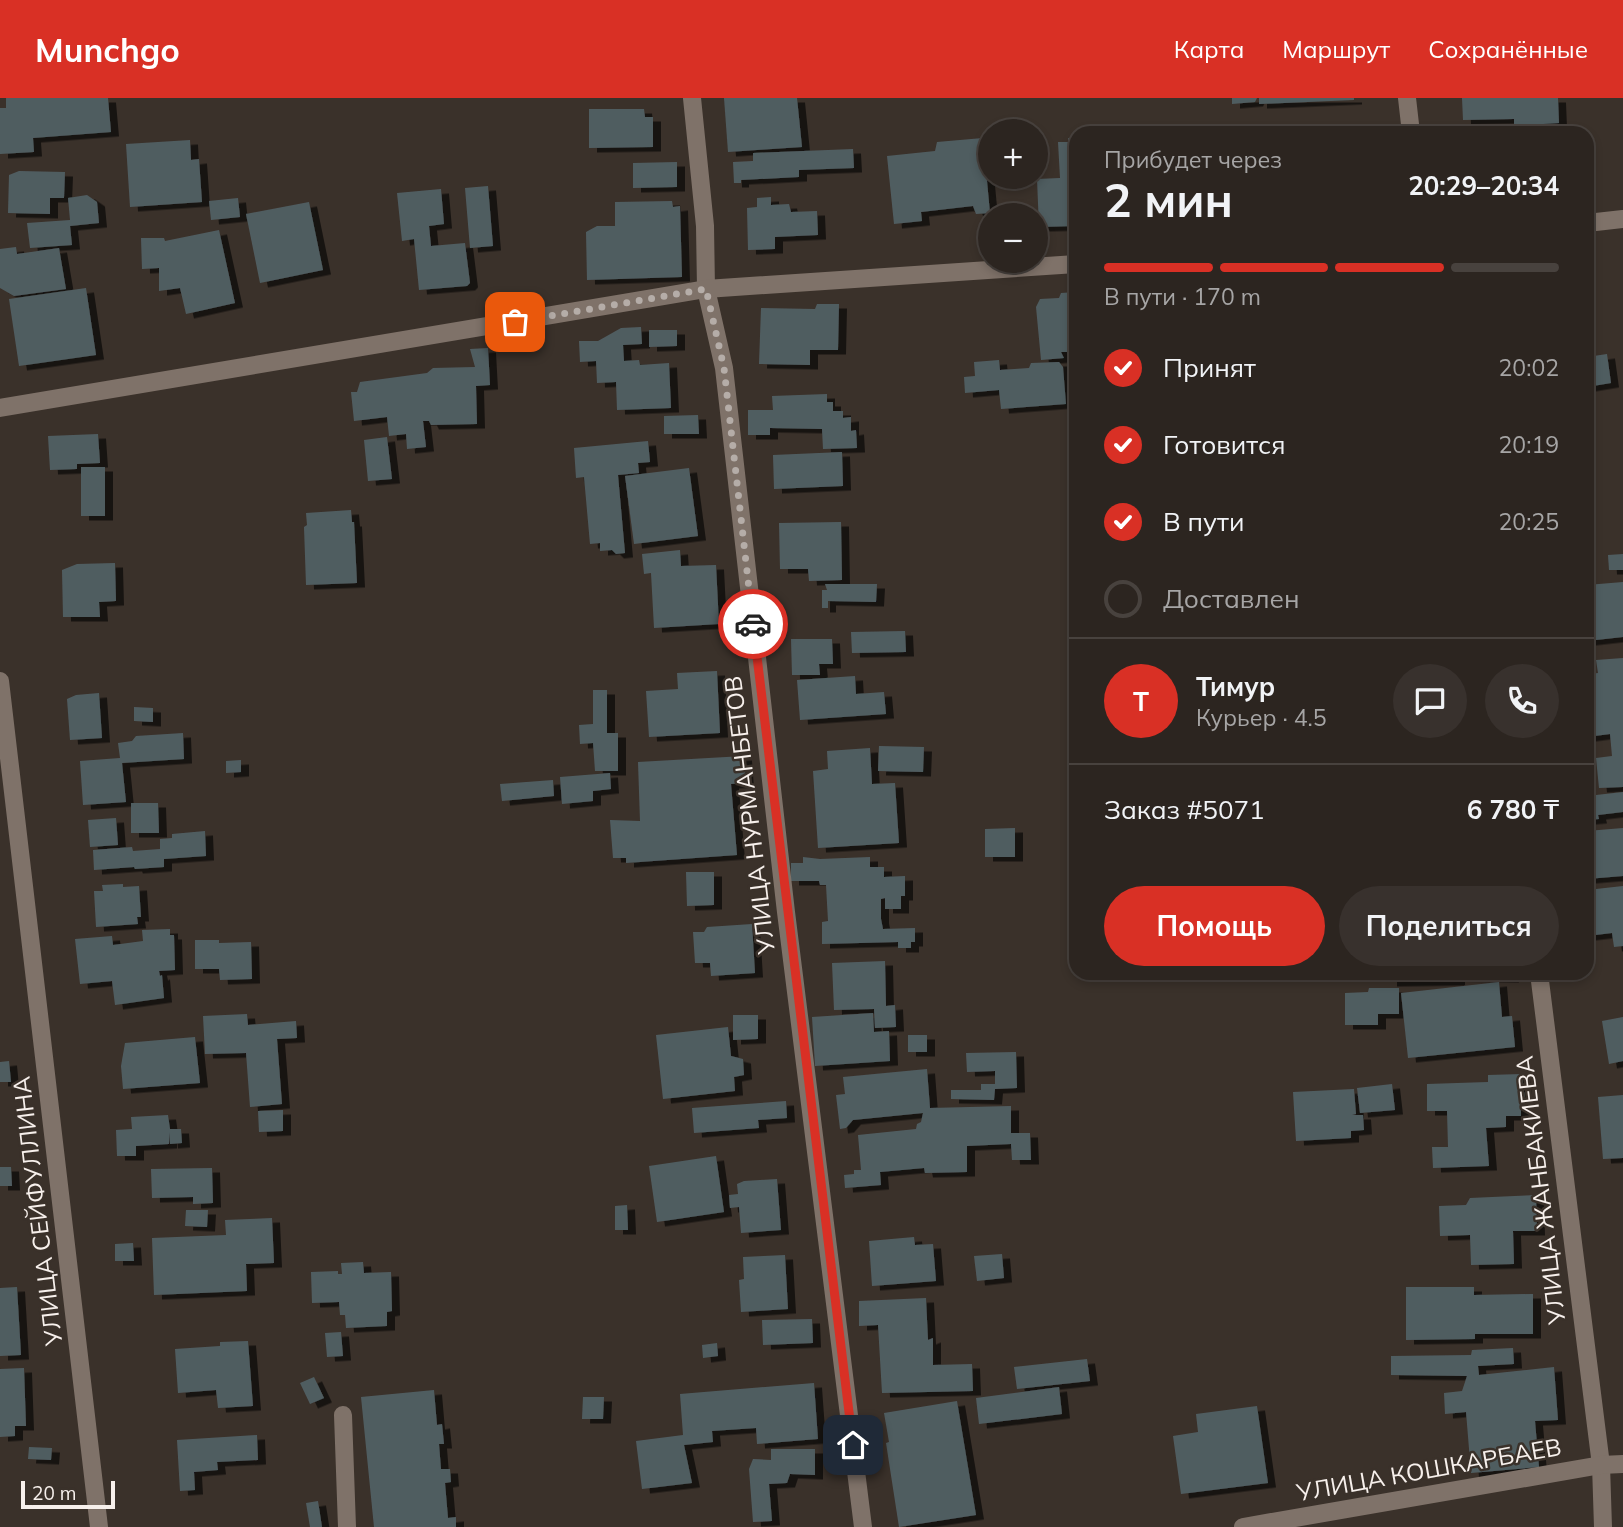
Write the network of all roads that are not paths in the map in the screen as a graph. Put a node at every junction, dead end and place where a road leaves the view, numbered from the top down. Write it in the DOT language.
graph roads {
  1 [pos="692,98"];
  2 [pos="1407,98"];
  3 [pos="1410,126"];
  4 [pos="1623,219"];
  5 [pos="1594,222"];
  6 [pos="1069,264"];
  7 [pos="706,289"];
  8 [pos="0,408"];
  9 [pos="0,681"];
  10 [pos="1540,980"];
  11 [pos="343,1416"];
  12 [pos="1623,1464"];
  13 [pos="1601,1465"];
  14 [pos="1323,1520"];
  15 [pos="99,1527"];
  16 [pos="347,1527"];
  17 [pos="863,1527"];
  18 [pos="1243,1527"];
  19 [pos="1603,1527"];
  1 -- 7 [label="street, УЛИЦА НУРМАНБЕТОВ"];
  2 -- 3 [label="street"];
  4 -- 5 [label="street"];
  6 -- 7 [label="street"];
  7 -- 8 [label="street"];
  7 -- 17 [label="street, УЛИЦА НУРМАНБЕТОВ"];
  9 -- 15 [label="street, УЛИЦА СЕЙФУЛЛИНА"];
  10 -- 13 [label="street, УЛИЦА ЖАНБАКИЕВА"];
  11 -- 16 [label="street"];
  12 -- 13 [label="street, УЛИЦА КОШКАРБАЕВ"];
  13 -- 14 [label="street, УЛИЦА КОШКАРБАЕВ"];
  13 -- 19 [label="street, УЛИЦА ЖАНБАКИЕВА"];
  14 -- 18 [label="street, УЛИЦА КОШКАРБАЕВ"];
}
